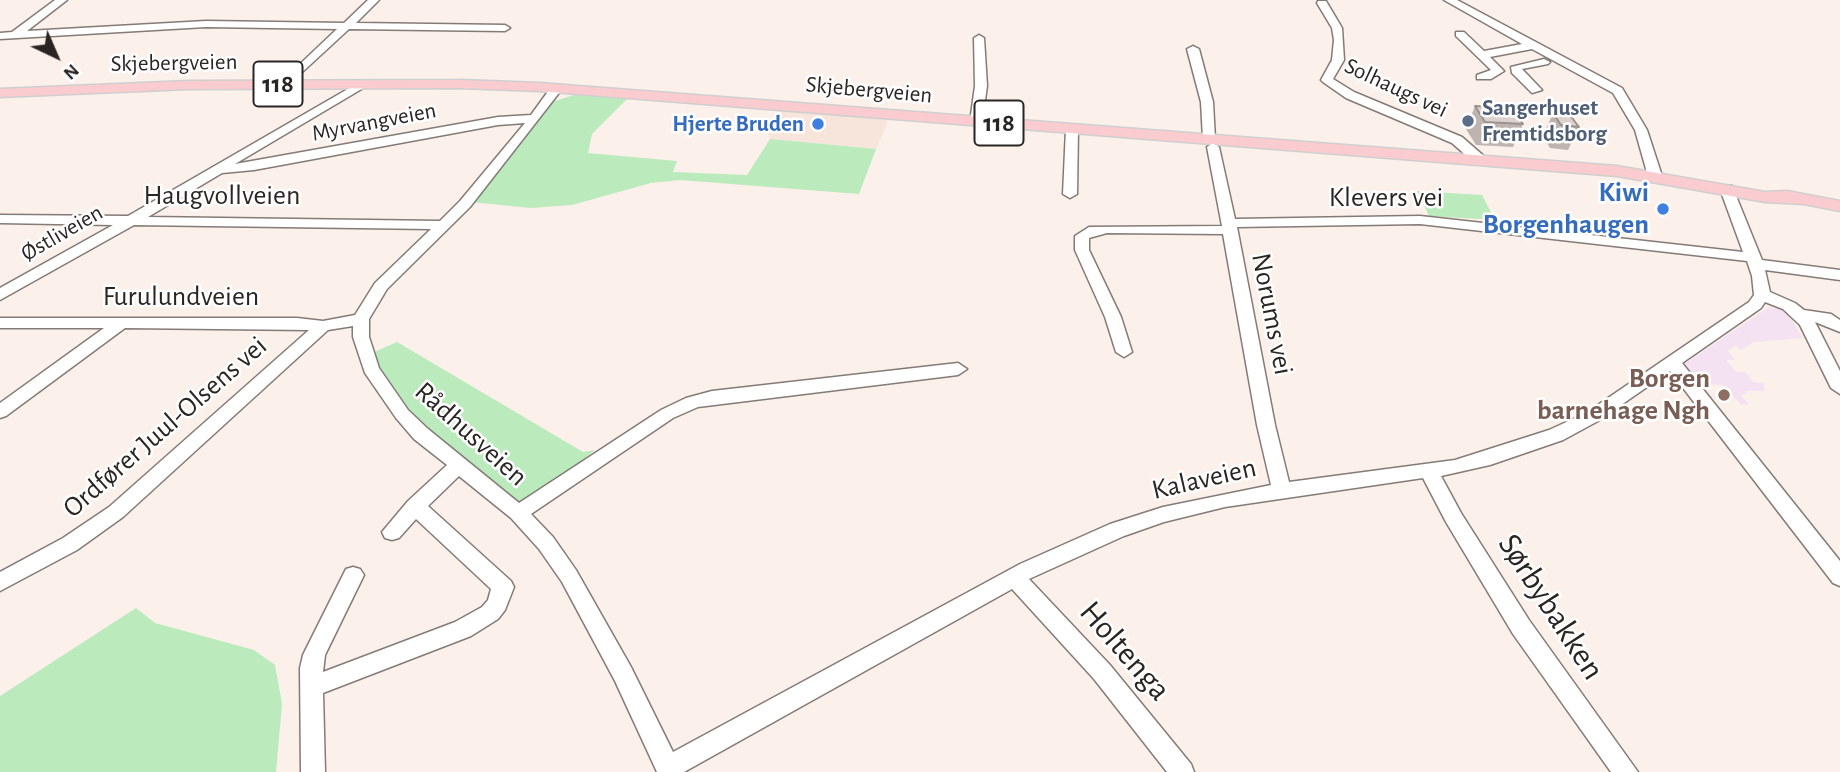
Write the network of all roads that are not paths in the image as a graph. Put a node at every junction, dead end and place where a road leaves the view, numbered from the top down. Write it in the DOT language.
graph roads {
  1 [pos="62,0"];
  2 [pos="374,0"];
  3 [pos="1449,0"];
  4 [pos="1322,3"];
  5 [pos="349,25"];
  6 [pos="505,28"];
  7 [pos="1461,34"];
  8 [pos="15,35"];
  9 [pos="0,36"];
  10 [pos="979,38"];
  11 [pos="0,44"];
  12 [pos="1535,45"];
  13 [pos="1193,49"];
  14 [pos="1482,55"];
  15 [pos="1544,62"];
  16 [pos="1481,77"];
  17 [pos="285,84"];
  18 [pos="364,84"];
  19 [pos="556,89"];
  20 [pos="1536,90"];
  21 [pos="0,93"];
  22 [pos="534,118"];
  23 [pos="976,122"];
  24 [pos="1072,130"];
  25 [pos="1211,143"];
  26 [pos="1481,161"];
  27 [pos="222,169"];
  28 [pos="1655,176"];
  29 [pos="1729,189"];
  30 [pos="1070,194"];
  31 [pos="1840,206"];
  32 [pos="0,219"];
  33 [pos="129,221"];
  34 [pos="444,225"];
  35 [pos="1229,226"];
  36 [pos="1753,260"];
  37 [pos="1840,275"];
  38 [pos="0,295"];
  39 [pos="1762,295"];
  40 [pos="1801,315"];
  41 [pos="361,319"];
  42 [pos="1832,319"];
  43 [pos="0,323"];
  44 [pos="120,324"];
  45 [pos="323,326"];
  46 [pos="1840,327"];
  47 [pos="1124,352"];
  48 [pos="1670,363"];
  49 [pos="958,369"];
  50 [pos="1840,388"];
  51 [pos="0,412"];
  52 [pos="460,466"];
  53 [pos="1430,472"];
  54 [pos="1284,490"];
  55 [pos="415,506"];
  56 [pos="518,513"];
  57 [pos="392,532"];
  58 [pos="353,575"];
  59 [pos="1014,577"];
  60 [pos="1840,577"];
  61 [pos="0,582"];
  62 [pos="311,687"];
  63 [pos="669,770"];
  64 [pos="313,772"];
  65 [pos="1182,772"];
  66 [pos="1626,772"];
  1 -- 8 [label="street"];
  2 -- 5 [label="street"];
  3 -- 12 [label="street"];
  4 -- 26 [label="street, Solhaugs vei"];
  5 -- 6 [label="street"];
  5 -- 8 [label="street"];
  5 -- 17 [label="street"];
  7 -- 14 [label="street"];
  8 -- 9 [label="street"];
  8 -- 11 [label="street"];
  10 -- 23 [label="street"];
  12 -- 14 [label="street"];
  12 -- 28 [label="street"];
  13 -- 25 [label="street, Norums vei"];
  14 -- 16 [label="street"];
  15 -- 20 [label="street"];
  17 -- 18 [label="main road, Skjebergveien / 118"];
  17 -- 21 [label="main road, Skjebergveien / 118"];
  18 -- 19 [label="main road, Skjebergveien / 118"];
  18 -- 27 [label="street, Østliveien"];
  19 -- 22 [label="street"];
  19 -- 23 [label="main road, Skjebergveien / 118"];
  22 -- 27 [label="street, Myrvangveien"];
  22 -- 34 [label="street"];
  23 -- 24 [label="main road, Skjebergveien / 118"];
  24 -- 25 [label="main road, Skjebergveien / 118"];
  24 -- 30 [label="street"];
  25 -- 26 [label="main road, Skjebergveien / 118"];
  25 -- 35 [label="street, Norums vei"];
  26 -- 28 [label="main road, Skjebergveien / 118"];
  27 -- 33 [label="street, Østliveien"];
  28 -- 29 [label="main road, Skjebergveien / 118"];
  29 -- 31 [label="main road, Skjebergveien / 118"];
  29 -- 36 [label="street"];
  32 -- 33 [label="street, Haugvollveien"];
  33 -- 34 [label="street, Haugvollveien"];
  33 -- 38 [label="street, Østliveien"];
  34 -- 41 [label="street"];
  35 -- 36 [label="street, Klevers vei"];
  35 -- 47 [label="street, Klevers vei"];
  35 -- 54 [label="street, Norums vei"];
  36 -- 37 [label="street, Klevers vei"];
  36 -- 39 [label="street"];
  39 -- 40 [label="street"];
  39 -- 48 [label="street, Kalaveien"];
  40 -- 42 [label="street"];
  40 -- 50 [label="street"];
  41 -- 45 [label="street, Furulundveien"];
  41 -- 52 [label="street, Rådhusveien"];
  42 -- 46 [label="street"];
  43 -- 44 [label="street, Furulundveien"];
  44 -- 45 [label="street, Furulundveien"];
  44 -- 51 [label="street"];
  45 -- 61 [label="street, Ordfører Juul-Olsens vei"];
  48 -- 53 [label="street, Kalaveien"];
  48 -- 60 [label="street"];
  49 -- 56 [label="street"];
  52 -- 55 [label="street"];
  52 -- 56 [label="street, Rådhusveien"];
  53 -- 54 [label="street, Kalaveien"];
  53 -- 66 [label="street, Sørbybakken"];
  54 -- 59 [label="street, Kalaveien"];
  55 -- 57 [label="street"];
  55 -- 62 [label="street"];
  56 -- 63 [label="street, Rådhusveien"];
  58 -- 62 [label="street"];
  59 -- 63 [label="street, Kalaveien"];
  59 -- 65 [label="street, Holtenga"];
  62 -- 64 [label="street"];
}
